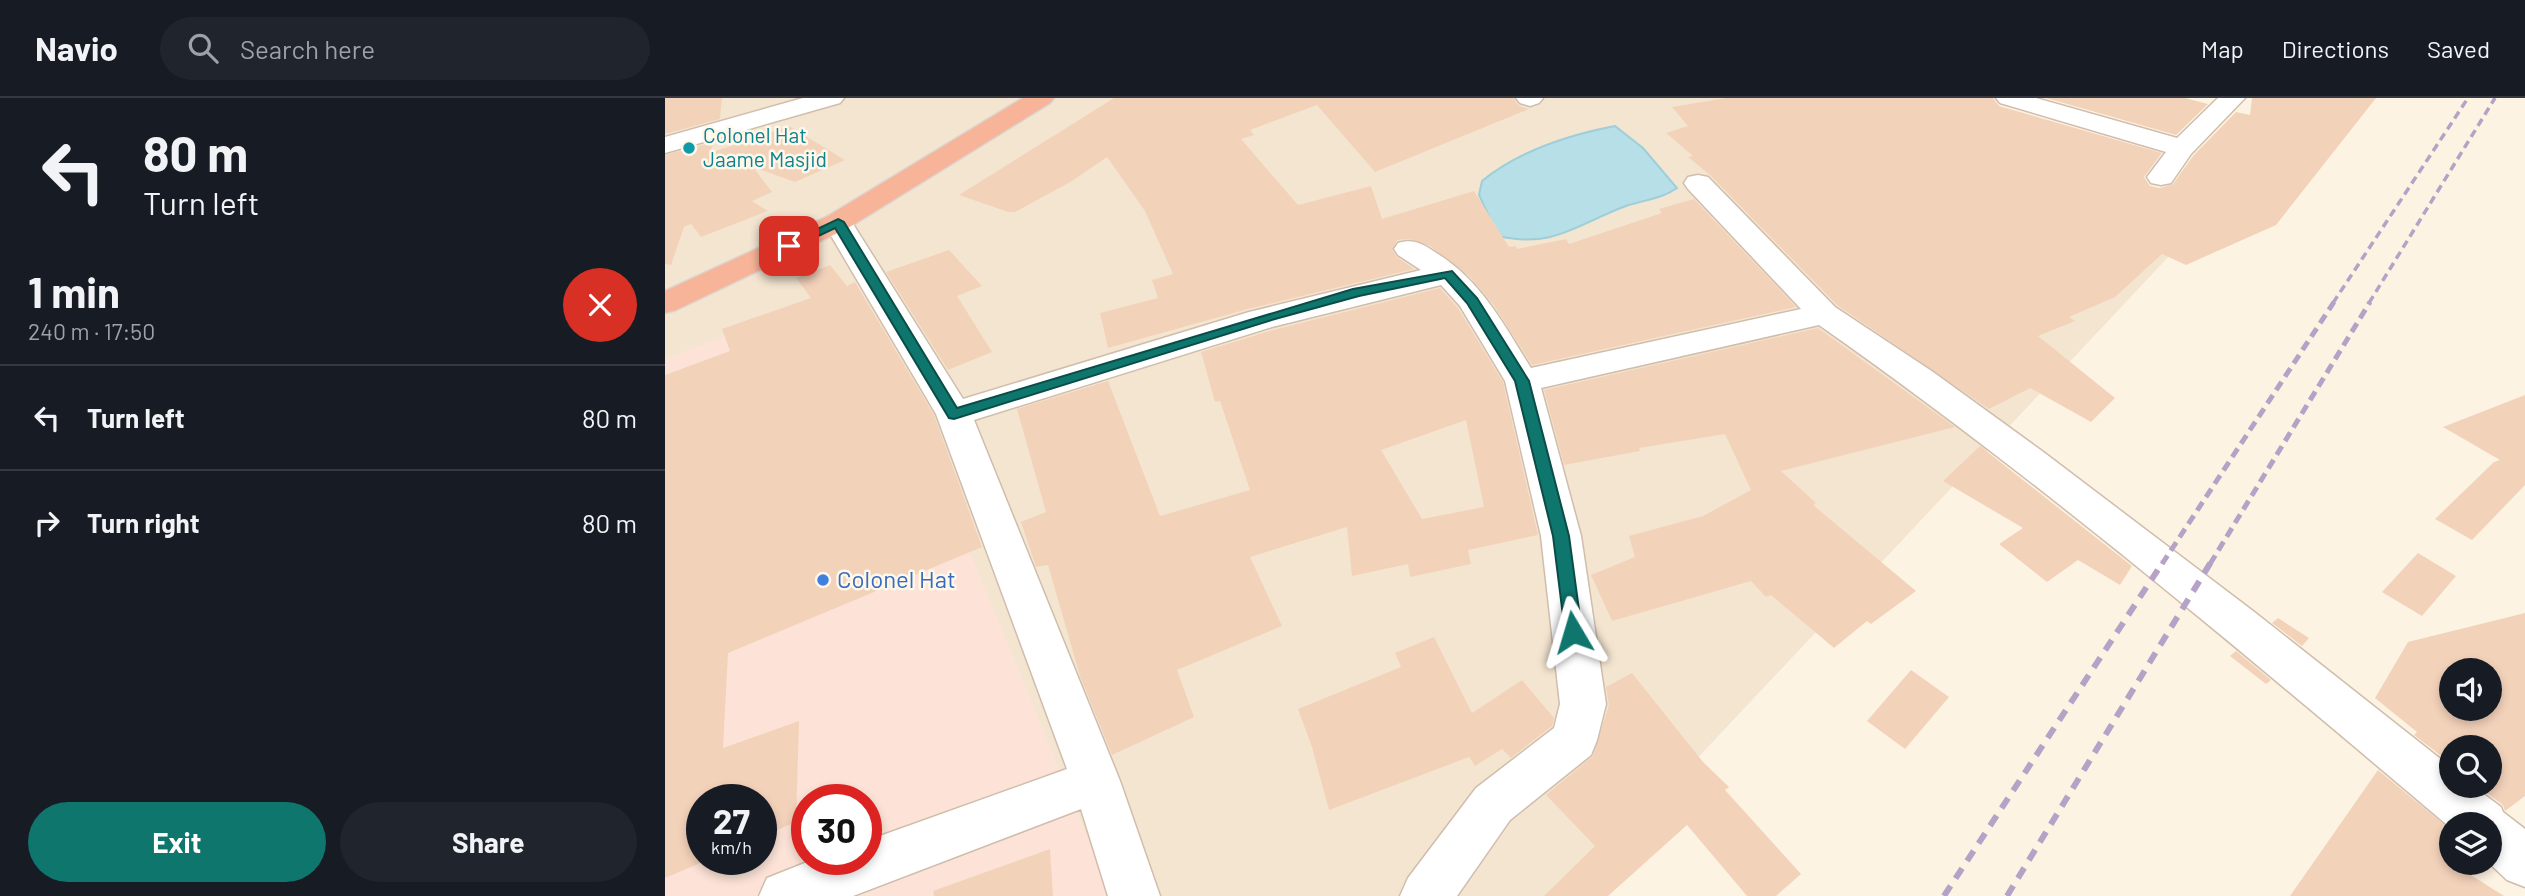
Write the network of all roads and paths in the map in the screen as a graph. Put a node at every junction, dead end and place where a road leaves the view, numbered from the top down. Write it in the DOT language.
graph roads {
  1 [pos="831,98"];
  2 [pos="1001,98"];
  3 [pos="1041,98"];
  4 [pos="2010,98"];
  5 [pos="2232,98"];
  6 [pos="665,145"];
  7 [pos="2182,148"];
  8 [pos="2161,177"];
  9 [pos="1698,183"];
  10 [pos="838,222"];
  11 [pos="1409,249"];
  12 [pos="1448,274"];
  13 [pos="665,281"];
  14 [pos="665,303"];
  15 [pos="1824,314"];
  16 [pos="1522,381"];
  17 [pos="954,414"];
  18 [pos="1096,781"];
  19 [pos="2505,837"];
  20 [pos="785,896"];
  21 [pos="1134,896"];
  22 [pos="1426,896"];
  1 -- 6 [label="street"];
  2 -- 13 [label="highway"];
  3 -- 10 [label="highway"];
  4 -- 7 [label="street"];
  5 -- 7 [label="street"];
  7 -- 8 [label="street"];
  9 -- 15 [label="street"];
  10 -- 14 [label="highway"];
  10 -- 17 [label="street"];
  11 -- 12 [label="street"];
  12 -- 16 [label="street"];
  12 -- 17 [label="street"];
  15 -- 16 [label="street"];
  15 -- 19 [label="street"];
  16 -- 22 [label="street"];
  17 -- 18 [label="street"];
  18 -- 20 [label="street"];
  18 -- 21 [label="street"];
}
